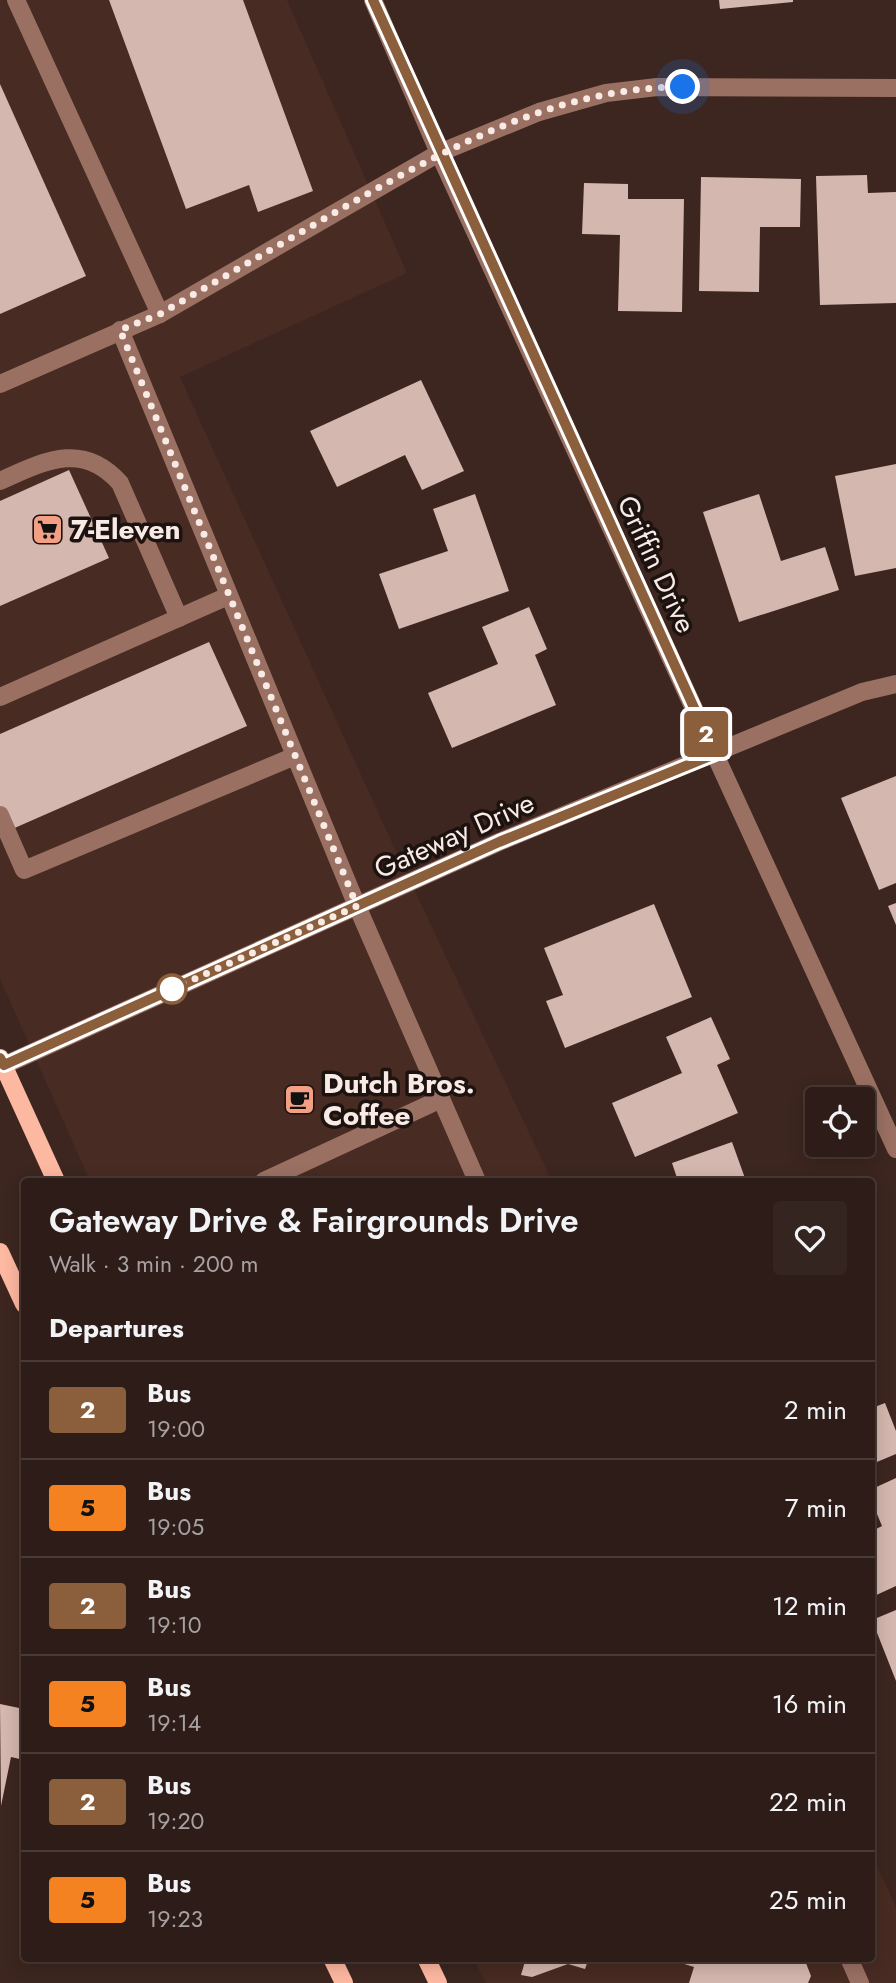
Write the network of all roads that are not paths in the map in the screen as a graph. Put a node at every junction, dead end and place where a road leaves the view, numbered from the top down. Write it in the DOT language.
graph roads {
  1 [pos="16,0"];
  2 [pos="373,0"];
  3 [pos="896,88"];
  4 [pos="439,153"];
  5 [pos="160,314"];
  6 [pos="120,330"];
  7 [pos="0,384"];
  8 [pos="0,481"];
  9 [pos="228,596"];
  10 [pos="179,618"];
  11 [pos="896,684"];
  12 [pos="0,697"];
  13 [pos="715,754"];
  14 [pos="295,757"];
  15 [pos="0,815"];
  16 [pos="357,906"];
  17 [pos="1,1064"];
  18 [pos="442,1099"];
  19 [pos="896,1149"];
  20 [pos="55,1178"];
  21 [pos="271,1178"];
  22 [pos="476,1178"];
  23 [pos="0,1252"];
  24 [pos="21,1298"];
  25 [pos="334,1962"];
  26 [pos="428,1962"];
  27 [pos="851,1962"];
  28 [pos="344,1983"];
  29 [pos="438,1983"];
  30 [pos="860,1983"];
  1 -- 5 [label="street"];
  2 -- 4 [label="street, Griffin Drive"];
  3 -- 4 [label="street"];
  4 -- 5 [label="street"];
  4 -- 13 [label="street, Griffin Drive"];
  5 -- 6 [label="street"];
  6 -- 7 [label="street"];
  6 -- 9 [label="street"];
  8 -- 10 [label="street"];
  9 -- 10 [label="street"];
  9 -- 14 [label="street"];
  10 -- 12 [label="street"];
  11 -- 13 [label="street, Gateway Drive"];
  13 -- 16 [label="street, Gateway Drive"];
  13 -- 19 [label="street, Griffin Drive"];
  14 -- 15 [label="street"];
  14 -- 16 [label="street"];
  16 -- 17 [label="street, Gateway Drive"];
  16 -- 18 [label="street"];
  17 -- 20 [label="main road"];
  18 -- 21 [label="street"];
  18 -- 22 [label="street"];
  23 -- 24 [label="main road"];
  25 -- 28 [label="main road"];
  26 -- 29 [label="main road"];
  27 -- 30 [label="street"];
}
